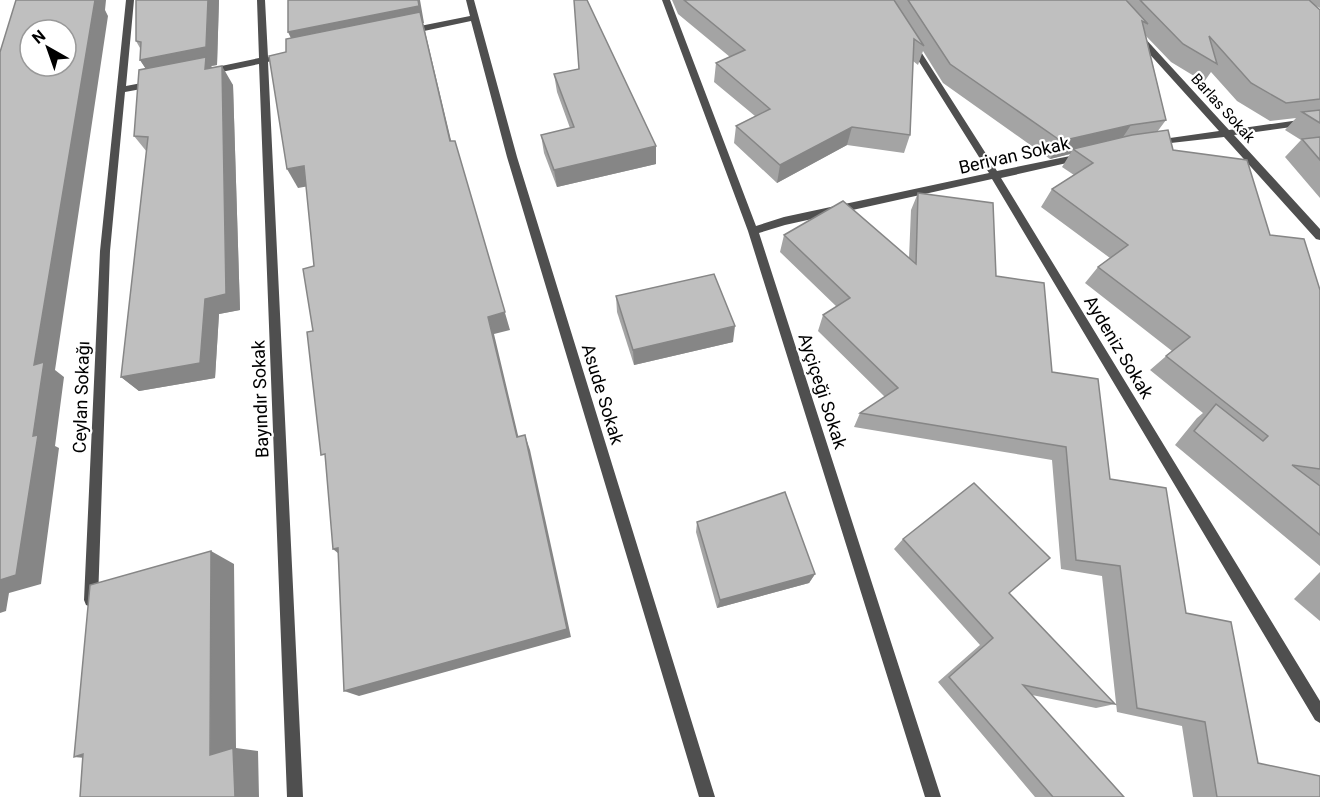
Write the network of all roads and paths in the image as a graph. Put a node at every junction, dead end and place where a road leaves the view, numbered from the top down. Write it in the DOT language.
graph roads {
  1 [pos="130,0"];
  2 [pos="261,0"];
  3 [pos="470,0"];
  4 [pos="666,0"];
  5 [pos="475,18"];
  6 [pos="1129,27"];
  7 [pos="903,30"];
  8 [pos="404,32"];
  9 [pos="269,59"];
  10 [pos="198,74"];
  11 [pos="165,81"];
  12 [pos="121,90"];
  13 [pos="1320,120"];
  14 [pos="1225,133"];
  15 [pos="1143,145"];
  16 [pos="1086,156"];
  17 [pos="996,177"];
  18 [pos="753,231"];
  19 [pos="1320,236"];
  20 [pos="91,607"];
  21 [pos="1320,715"];
  22 [pos="295,797"];
  23 [pos="707,797"];
  24 [pos="933,797"];
  1 -- 12 [label="street, Ceylan Sokağı"];
  2 -- 9 [label="street, Bayındır Sokak"];
  3 -- 5 [label="street, Asude Sokak"];
  4 -- 18 [label="street, Ayçiçeği Sokak"];
  5 -- 8 [label="street"];
  5 -- 23 [label="street, Asude Sokak"];
  6 -- 14 [label="street, Barlas Sokak"];
  7 -- 17 [label="street, Aydeniz Sokak"];
  9 -- 10 [label="street"];
  9 -- 22 [label="street, Bayındır Sokak"];
  11 -- 12 [label="street"];
  12 -- 20 [label="street, Ceylan Sokağı"];
  13 -- 14 [label="street"];
  14 -- 15 [label="street"];
  14 -- 19 [label="street, Barlas Sokak"];
  16 -- 17 [label="street, Berivan Sokak"];
  17 -- 18 [label="street, Berivan Sokak"];
  17 -- 21 [label="street, Aydeniz Sokak"];
  18 -- 24 [label="street, Ayçiçeği Sokak"];
}
